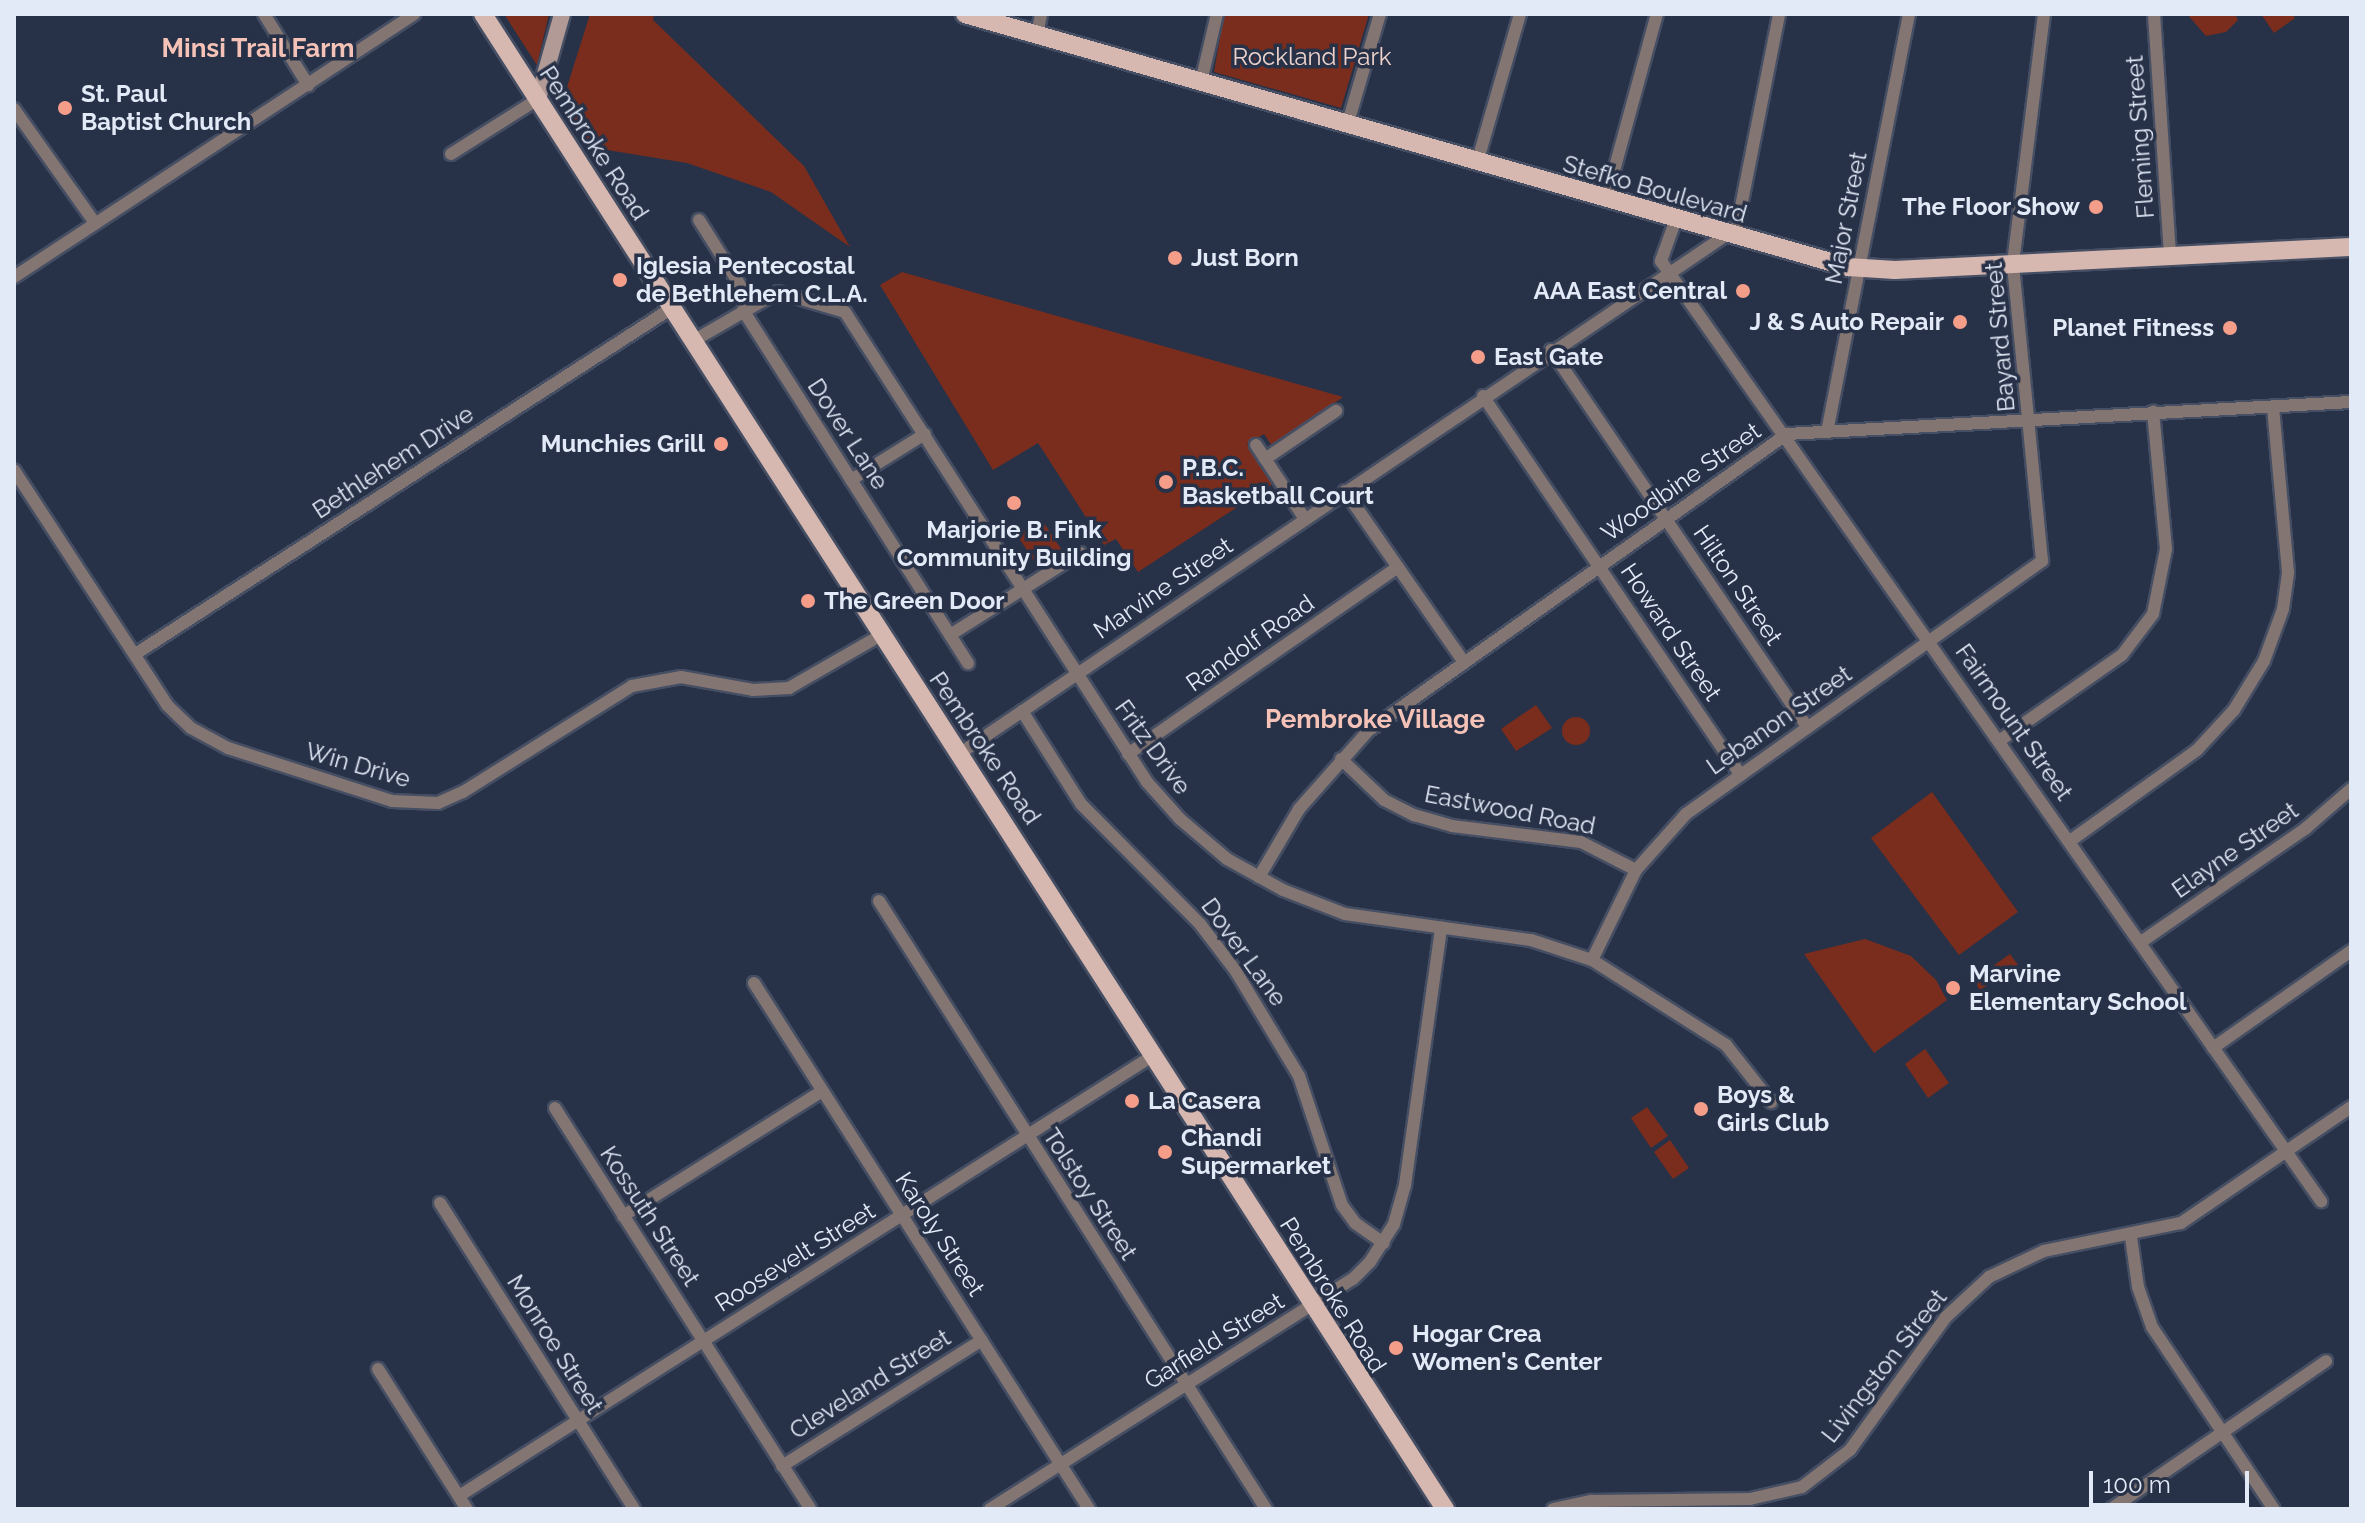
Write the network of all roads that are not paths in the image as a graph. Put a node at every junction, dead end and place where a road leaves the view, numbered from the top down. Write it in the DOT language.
graph roads {
  1 [pos="264,14"];
  2 [pos="414,14"];
  3 [pos="483,14"];
  4 [pos="562,14"];
  5 [pos="965,14"];
  6 [pos="1041,14"];
  7 [pos="1217,14"];
  8 [pos="1380,14"];
  9 [pos="1520,14"];
  10 [pos="1657,14"];
  11 [pos="1779,14"];
  12 [pos="1909,14"];
  13 [pos="2044,14"];
  14 [pos="2154,14"];
  15 [pos="1037,35"];
  16 [pos="1201,82"];
  17 [pos="308,85"];
  18 [pos="538,99"];
  19 [pos="14,109"];
  20 [pos="1347,126"];
  21 [pos="451,154"];
  22 [pos="1477,163"];
  23 [pos="1606,200"];
  24 [pos="699,220"];
  25 [pos="95,223"];
  26 [pos="1674,225"];
  27 [pos="1730,236"];
  28 [pos="2351,247"];
  29 [pos="2170,257"];
  30 [pos="2013,263"];
  31 [pos="1669,267"];
  32 [pos="1859,268"];
  33 [pos="14,277"];
  34 [pos="747,307"];
  35 [pos="672,308"];
  36 [pos="693,341"];
  37 [pos="1551,350"];
  38 [pos="1483,396"];
  39 [pos="2351,402"];
  40 [pos="2273,407"];
  41 [pos="1336,411"];
  42 [pos="2153,412"];
  43 [pos="2030,420"];
  44 [pos="1827,432"];
  45 [pos="925,434"];
  46 [pos="1787,434"];
  47 [pos="1256,445"];
  48 [pos="1265,459"];
  49 [pos="14,470"];
  50 [pos="851,480"];
  51 [pos="1345,491"];
  52 [pos="1305,519"];
  53 [pos="1667,519"];
  54 [pos="1080,553"];
  55 [pos="2042,561"];
  56 [pos="1600,566"];
  57 [pos="1398,567"];
  58 [pos="1023,588"];
  59 [pos="881,635"];
  60 [pos="950,635"];
  61 [pos="1930,641"];
  62 [pos="137,653"];
  63 [pos="1463,661"];
  64 [pos="968,663"];
  65 [pos="1077,674"];
  66 [pos="1022,711"];
  67 [pos="1807,727"];
  68 [pos="1999,741"];
  69 [pos="959,754"];
  70 [pos="1128,754"];
  71 [pos="1341,759"];
  72 [pos="1740,774"];
  73 [pos="2351,789"];
  74 [pos="2070,841"];
  75 [pos="1636,870"];
  76 [pos="1259,877"];
  77 [pos="879,901"];
  78 [pos="1441,928"];
  79 [pos="2141,942"];
  80 [pos="2351,951"];
  81 [pos="1592,960"];
  82 [pos="754,983"];
  83 [pos="2213,1048"];
  84 [pos="1154,1055"];
  85 [pos="822,1091"];
  86 [pos="1771,1102"];
  87 [pos="2351,1107"];
  88 [pos="555,1108"];
  89 [pos="1027,1135"];
  90 [pos="2287,1152"];
  91 [pos="2321,1201"];
  92 [pos="440,1203"];
  93 [pos="902,1215"];
  94 [pos="623,1216"];
  95 [pos="2131,1237"];
  96 [pos="1384,1243"];
  97 [pos="1311,1306"];
  98 [pos="982,1340"];
  99 [pos="703,1341"];
  100 [pos="2326,1361"];
  101 [pos="378,1369"];
  102 [pos="1186,1385"];
  103 [pos="578,1421"];
  104 [pos="2222,1432"];
  105 [pos="1060,1465"];
  106 [pos="782,1466"];
  107 [pos="1772,1495"];
  108 [pos="459,1496"];
  109 [pos="467,1509"];
  110 [pos="634,1509"];
  111 [pos="810,1509"];
  112 [pos="990,1509"];
  113 [pos="1089,1509"];
  114 [pos="1266,1509"];
  115 [pos="1445,1509"];
  116 [pos="1553,1509"];
  117 [pos="1773,1509"];
  118 [pos="2111,1509"];
  119 [pos="2274,1509"];
  1 -- 17 [label="street"];
  2 -- 17 [label="street"];
  3 -- 18 [label="main road, Pembroke Road"];
  4 -- 18 [label="street"];
  5 -- 15 [label="main road, Stefko Boulevard"];
  6 -- 15 [label="street"];
  7 -- 16 [label="street"];
  8 -- 20 [label="street"];
  9 -- 22 [label="street"];
  10 -- 23 [label="street"];
  11 -- 27 [label="street"];
  12 -- 32 [label="street, Major Street"];
  13 -- 30 [label="street, Bayard Street"];
  14 -- 29 [label="street, Fleming Street"];
  15 -- 16 [label="main road, Stefko Boulevard"];
  16 -- 20 [label="main road, Stefko Boulevard"];
  17 -- 25 [label="street"];
  18 -- 21 [label="street"];
  18 -- 35 [label="main road, Pembroke Road"];
  19 -- 25 [label="street"];
  20 -- 22 [label="main road, Stefko Boulevard"];
  22 -- 23 [label="main road, Stefko Boulevard"];
  23 -- 26 [label="main road, Stefko Boulevard"];
  24 -- 34 [label="street, Dover Lane"];
  25 -- 33 [label="street"];
  26 -- 27 [label="main road, Stefko Boulevard"];
  26 -- 31 [label="street"];
  27 -- 31 [label="street, Marvine Street"];
  27 -- 32 [label="main road, Stefko Boulevard"];
  28 -- 29 [label="main road, Stefko Boulevard"];
  29 -- 30 [label="main road, Stefko Boulevard"];
  30 -- 32 [label="main road, Stefko Boulevard"];
  30 -- 43 [label="street, Bayard Street"];
  31 -- 37 [label="street, Marvine Street"];
  31 -- 46 [label="street, Fairmount Street"];
  32 -- 44 [label="street, Major Street"];
  34 -- 36 [label="street, Fritz Drive"];
  34 -- 45 [label="street, Fritz Drive"];
  34 -- 50 [label="street, Dover Lane"];
  35 -- 36 [label="main road, Pembroke Road"];
  35 -- 62 [label="street, Bethlehem Drive"];
  36 -- 59 [label="main road, Pembroke Road"];
  37 -- 38 [label="street, Marvine Street"];
  37 -- 53 [label="street, Hilton Street"];
  38 -- 51 [label="street, Marvine Street"];
  38 -- 56 [label="street, Howard Street"];
  39 -- 40 [label="street, Woodbine Street"];
  40 -- 42 [label="street, Woodbine Street"];
  40 -- 74 [label="street"];
  41 -- 48 [label="street"];
  42 -- 43 [label="street, Woodbine Street"];
  42 -- 68 [label="street"];
  43 -- 44 [label="street, Woodbine Street"];
  43 -- 55 [label="street, Bayard Street"];
  44 -- 46 [label="street, Woodbine Street"];
  45 -- 50 [label="street"];
  45 -- 58 [label="street, Fritz Drive"];
  46 -- 53 [label="street, Woodbine Street"];
  46 -- 61 [label="street, Fairmount Street"];
  47 -- 48 [label="street"];
  48 -- 52 [label="street"];
  49 -- 62 [label="street, Win Drive"];
  50 -- 60 [label="street, Dover Lane"];
  51 -- 52 [label="street, Marvine Street"];
  51 -- 57 [label="street"];
  52 -- 65 [label="street, Marvine Street"];
  53 -- 56 [label="street, Woodbine Street"];
  53 -- 67 [label="street, Hilton Street"];
  54 -- 58 [label="street"];
  55 -- 61 [label="street, Lebanon Street"];
  56 -- 63 [label="street, Woodbine Street"];
  56 -- 72 [label="street, Howard Street"];
  57 -- 63 [label="street"];
  57 -- 70 [label="street, Randolf Road"];
  58 -- 60 [label="street"];
  58 -- 65 [label="street, Fritz Drive"];
  59 -- 62 [label="street, Win Drive"];
  59 -- 69 [label="main road, Pembroke Road"];
  60 -- 64 [label="street, Dover Lane"];
  61 -- 67 [label="street, Lebanon Street"];
  61 -- 68 [label="street, Fairmount Street"];
  63 -- 71 [label="street, Woodbine Street"];
  65 -- 66 [label="street, Marvine Street"];
  65 -- 70 [label="street, Fritz Drive"];
  66 -- 69 [label="street, Marvine Street"];
  66 -- 96 [label="street, Dover Lane"];
  67 -- 72 [label="street, Lebanon Street"];
  68 -- 74 [label="street, Fairmount Street"];
  69 -- 84 [label="main road, Pembroke Road"];
  70 -- 76 [label="street, Fritz Drive"];
  71 -- 75 [label="street, Eastwood Road"];
  71 -- 76 [label="street, Woodbine Street"];
  72 -- 75 [label="street, Lebanon Street"];
  73 -- 79 [label="street, Elayne Street"];
  74 -- 79 [label="street, Fairmount Street"];
  75 -- 81 [label="street, Lebanon Street"];
  76 -- 78 [label="street, Fritz Drive"];
  77 -- 89 [label="street, Tolstoy Street"];
  78 -- 81 [label="street, Fritz Drive"];
  78 -- 96 [label="street, Garfield Street"];
  79 -- 83 [label="street, Fairmount Street"];
  80 -- 83 [label="street"];
  81 -- 86 [label="street, Fritz Drive"];
  82 -- 85 [label="street, Karoly Street"];
  83 -- 90 [label="street, Fairmount Street"];
  84 -- 89 [label="street, Roosevelt Street"];
  84 -- 97 [label="main road, Pembroke Road"];
  85 -- 93 [label="street, Karoly Street"];
  85 -- 94 [label="street"];
  87 -- 90 [label="street, Livingston Street"];
  88 -- 94 [label="street, Kossuth Street"];
  89 -- 93 [label="street, Roosevelt Street"];
  89 -- 102 [label="street, Tolstoy Street"];
  90 -- 91 [label="street, Fairmount Street"];
  90 -- 95 [label="street, Livingston Street"];
  92 -- 103 [label="street, Monroe Street"];
  93 -- 98 [label="street, Karoly Street"];
  93 -- 99 [label="street, Roosevelt Street"];
  94 -- 99 [label="street, Kossuth Street"];
  95 -- 104 [label="street"];
  95 -- 107 [label="street, Livingston Street"];
  96 -- 97 [label="street, Garfield Street"];
  97 -- 102 [label="street, Garfield Street"];
  97 -- 115 [label="main road, Pembroke Road"];
  98 -- 105 [label="street, Karoly Street"];
  98 -- 106 [label="street, Cleveland Street"];
  99 -- 103 [label="street, Roosevelt Street"];
  99 -- 106 [label="street, Kossuth Street"];
  100 -- 104 [label="street"];
  101 -- 108 [label="street"];
  102 -- 105 [label="street, Garfield Street"];
  102 -- 114 [label="street, Tolstoy Street"];
  103 -- 108 [label="street, Roosevelt Street"];
  103 -- 110 [label="street, Monroe Street"];
  104 -- 118 [label="street"];
  104 -- 119 [label="street"];
  105 -- 112 [label="street, Garfield Street"];
  105 -- 113 [label="street, Karoly Street"];
  106 -- 111 [label="street, Kossuth Street"];
  107 -- 116 [label="street, Livingston Street"];
  107 -- 117 [label="street"];
  108 -- 109 [label="street"];
}
